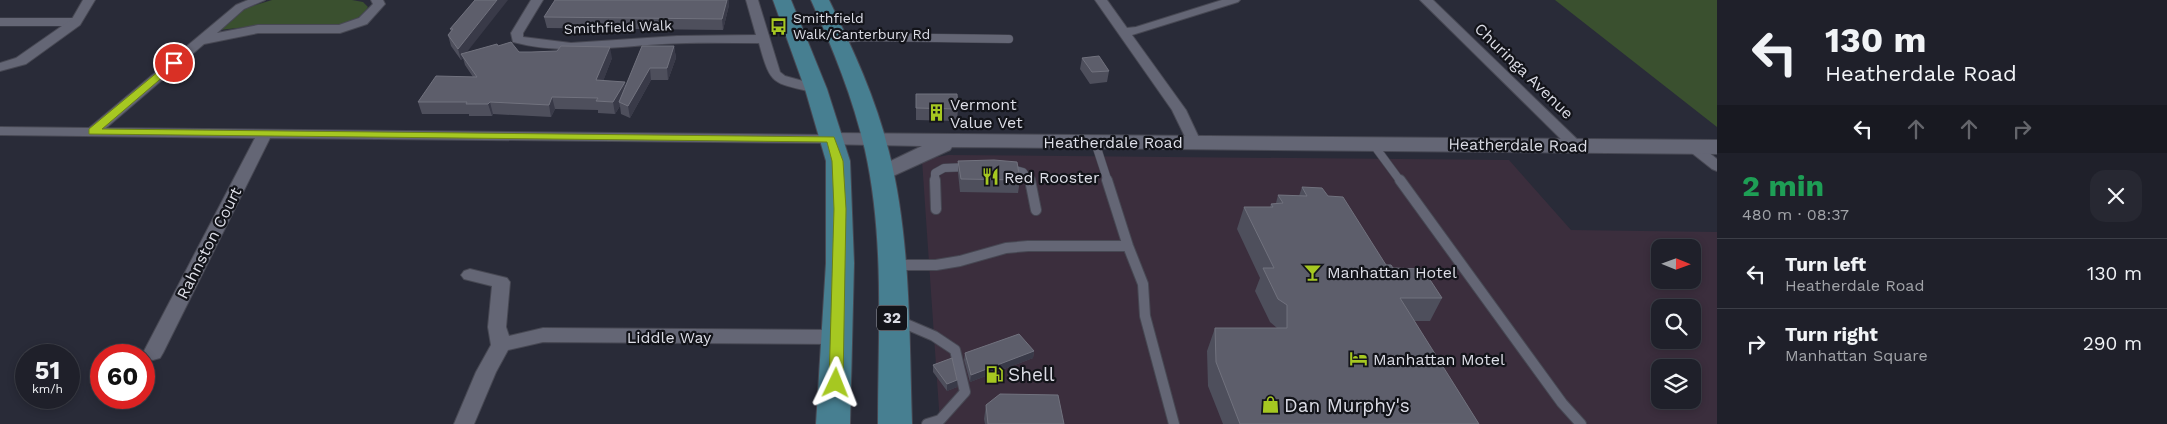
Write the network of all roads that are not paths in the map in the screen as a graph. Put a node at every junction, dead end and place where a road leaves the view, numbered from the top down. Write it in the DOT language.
graph roads {
  1 [pos="89,0"];
  2 [pos="258,0"];
  3 [pos="377,0"];
  4 [pos="537,0"];
  5 [pos="752,0"];
  6 [pos="782,0"];
  7 [pos="820,0"];
  8 [pos="1101,0"];
  9 [pos="1234,0"];
  10 [pos="1426,0"];
  11 [pos="0,22"];
  12 [pos="76,22"];
  13 [pos="1124,32"];
  14 [pos="765,39"];
  15 [pos="838,39"];
  16 [pos="1009,39"];
  17 [pos="201,41"];
  18 [pos="0,67"];
  19 [pos="816,89"];
  20 [pos="1,132"];
  21 [pos="92,132"];
  22 [pos="265,133"];
  23 [pos="831,139"];
  24 [pos="874,140"];
  25 [pos="953,141"];
  26 [pos="1095,142"];
  27 [pos="1194,142"];
  28 [pos="1373,144"];
  29 [pos="1576,146"];
  30 [pos="1693,147"];
  31 [pos="1717,147"];
  32 [pos="1717,166"];
  33 [pos="977,168"];
  34 [pos="995,168"];
  35 [pos="882,174"];
  36 [pos="936,209"];
  37 [pos="1036,210"];
  38 [pos="1128,246"];
  39 [pos="891,265"];
  40 [pos="470,275"];
  41 [pos="892,317"];
  42 [pos="838,337"];
  43 [pos="501,345"];
  44 [pos="155,349"];
  45 [pos="464,424"];
  46 [pos="833,424"];
  47 [pos="895,424"];
  48 [pos="927,424"];
  49 [pos="1174,424"];
  50 [pos="1581,424"];
  1 -- 12 [label="street"];
  2 -- 17 [label="street"];
  3 -- 17 [label="street"];
  4 -- 14 [label="street, Smithfield Walk"];
  5 -- 14 [label="street"];
  6 -- 19 [label="main road"];
  7 -- 15 [label="main road, 32"];
  8 -- 13 [label="street"];
  9 -- 13 [label="street"];
  10 -- 29 [label="street, Churinga Avenue"];
  11 -- 12 [label="lane"];
  12 -- 18 [label="street"];
  13 -- 27 [label="street"];
  14 -- 19 [label="street"];
  15 -- 16 [label="lane"];
  15 -- 24 [label="main road, 32"];
  17 -- 21 [label="street"];
  19 -- 23 [label="main road"];
  20 -- 21 [label="street, Heatherdale Road"];
  21 -- 22 [label="street, Heatherdale Road"];
  22 -- 23 [label="street, Heatherdale Road"];
  22 -- 44 [label="street, Rahnston Court"];
  23 -- 24 [label="main road, Heatherdale Road"];
  23 -- 42 [label="main road"];
  24 -- 25 [label="main road, Heatherdale Road"];
  24 -- 35 [label="main road, 32"];
  25 -- 26 [label="main road, Heatherdale Road"];
  25 -- 35 [label="main road"];
  26 -- 27 [label="main road, Heatherdale Road"];
  26 -- 38 [label="lane"];
  27 -- 28 [label="main road, Heatherdale Road"];
  28 -- 29 [label="main road, Heatherdale Road"];
  28 -- 50 [label="lane"];
  29 -- 30 [label="main road, Heatherdale Road"];
  30 -- 31 [label="main road, Heatherdale Road"];
  30 -- 32 [label="street"];
  33 -- 36 [label="lane"];
  34 -- 37 [label="lane"];
  35 -- 39 [label="main road, 32"];
  38 -- 39 [label="lane"];
  38 -- 49 [label="lane"];
  39 -- 41 [label="main road, 32"];
  40 -- 43 [label="street"];
  41 -- 47 [label="main road, 32"];
  41 -- 48 [label="lane"];
  42 -- 43 [label="street, Liddle Way"];
  42 -- 46 [label="main road"];
  43 -- 45 [label="street"];
}
